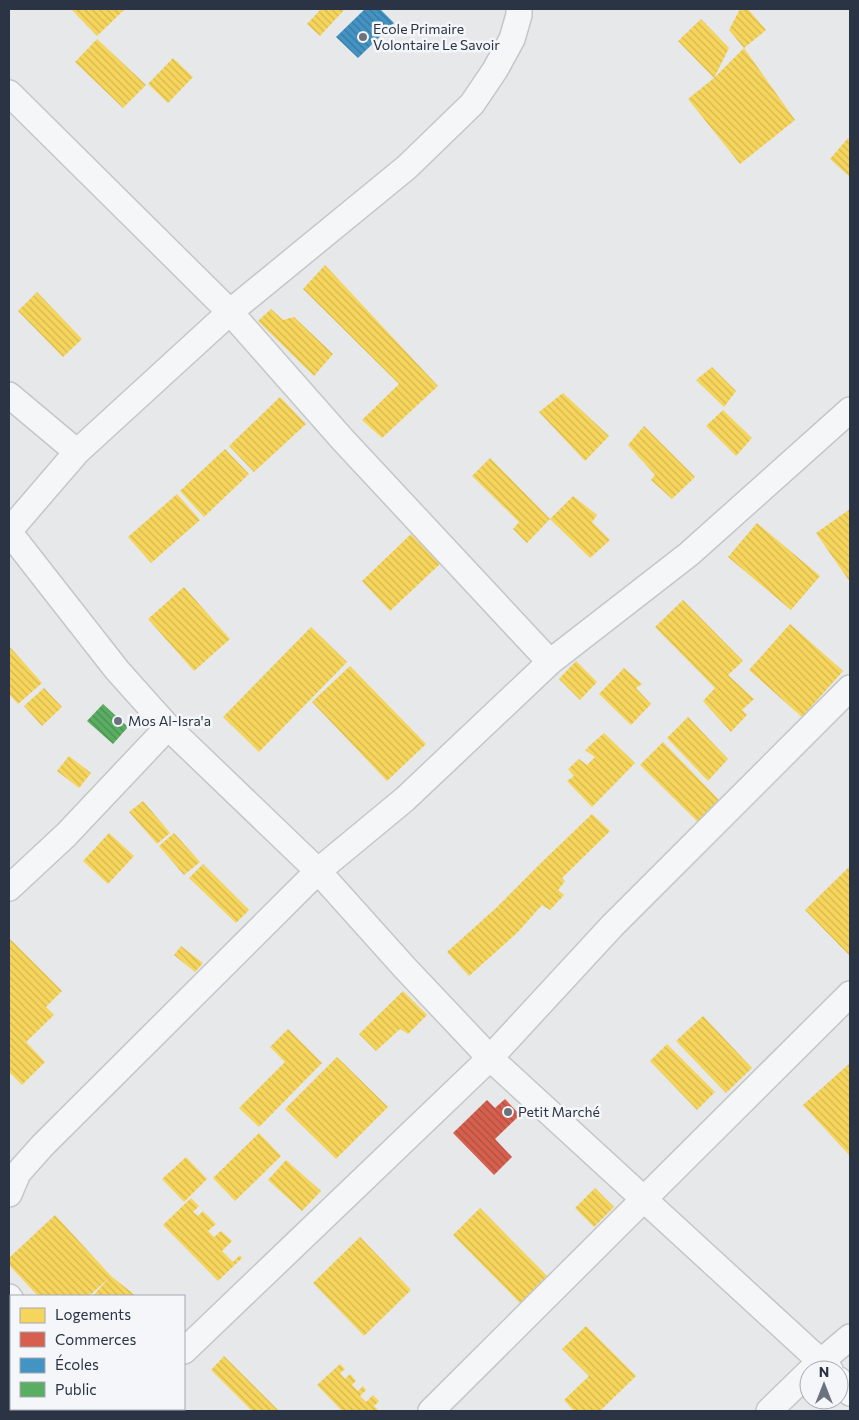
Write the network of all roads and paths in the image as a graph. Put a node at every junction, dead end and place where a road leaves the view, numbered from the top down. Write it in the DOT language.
graph roads {
  1 [pos="519,9"];
  2 [pos="9,93"];
  3 [pos="230,312"];
  4 [pos="9,395"];
  5 [pos="850,410"];
  6 [pos="77,452"];
  7 [pos="9,531"];
  8 [pos="550,662"];
  9 [pos="850,688"];
  10 [pos="168,727"];
  11 [pos="318,871"];
  12 [pos="9,888"];
  13 [pos="850,994"];
  14 [pos="490,1058"];
  15 [pos="9,1194"];
  16 [pos="644,1198"];
  17 [pos="850,1337"];
  18 [pos="185,1350"];
  19 [pos="810,1360"];
  20 [pos="826,1360"];
  21 [pos="799,1385"];
  22 [pos="431,1411"];
  23 [pos="769,1411"];
  1 -- 3 [label="street"];
  2 -- 3 [label="street"];
  3 -- 6 [label="street"];
  3 -- 8 [label="street"];
  4 -- 6 [label="street"];
  5 -- 8 [label="street"];
  6 -- 7 [label="street"];
  7 -- 10 [label="street"];
  8 -- 11 [label="street"];
  9 -- 14 [label="street"];
  10 -- 11 [label="street"];
  10 -- 12 [label="street"];
  11 -- 14 [label="street"];
  11 -- 15 [label="street"];
  13 -- 16 [label="street"];
  14 -- 16 [label="street"];
  14 -- 18 [label="street"];
  16 -- 19 [label="street"];
  16 -- 22 [label="street"];
  17 -- 20 [label="street"];
  21 -- 23 [label="street"];
}
